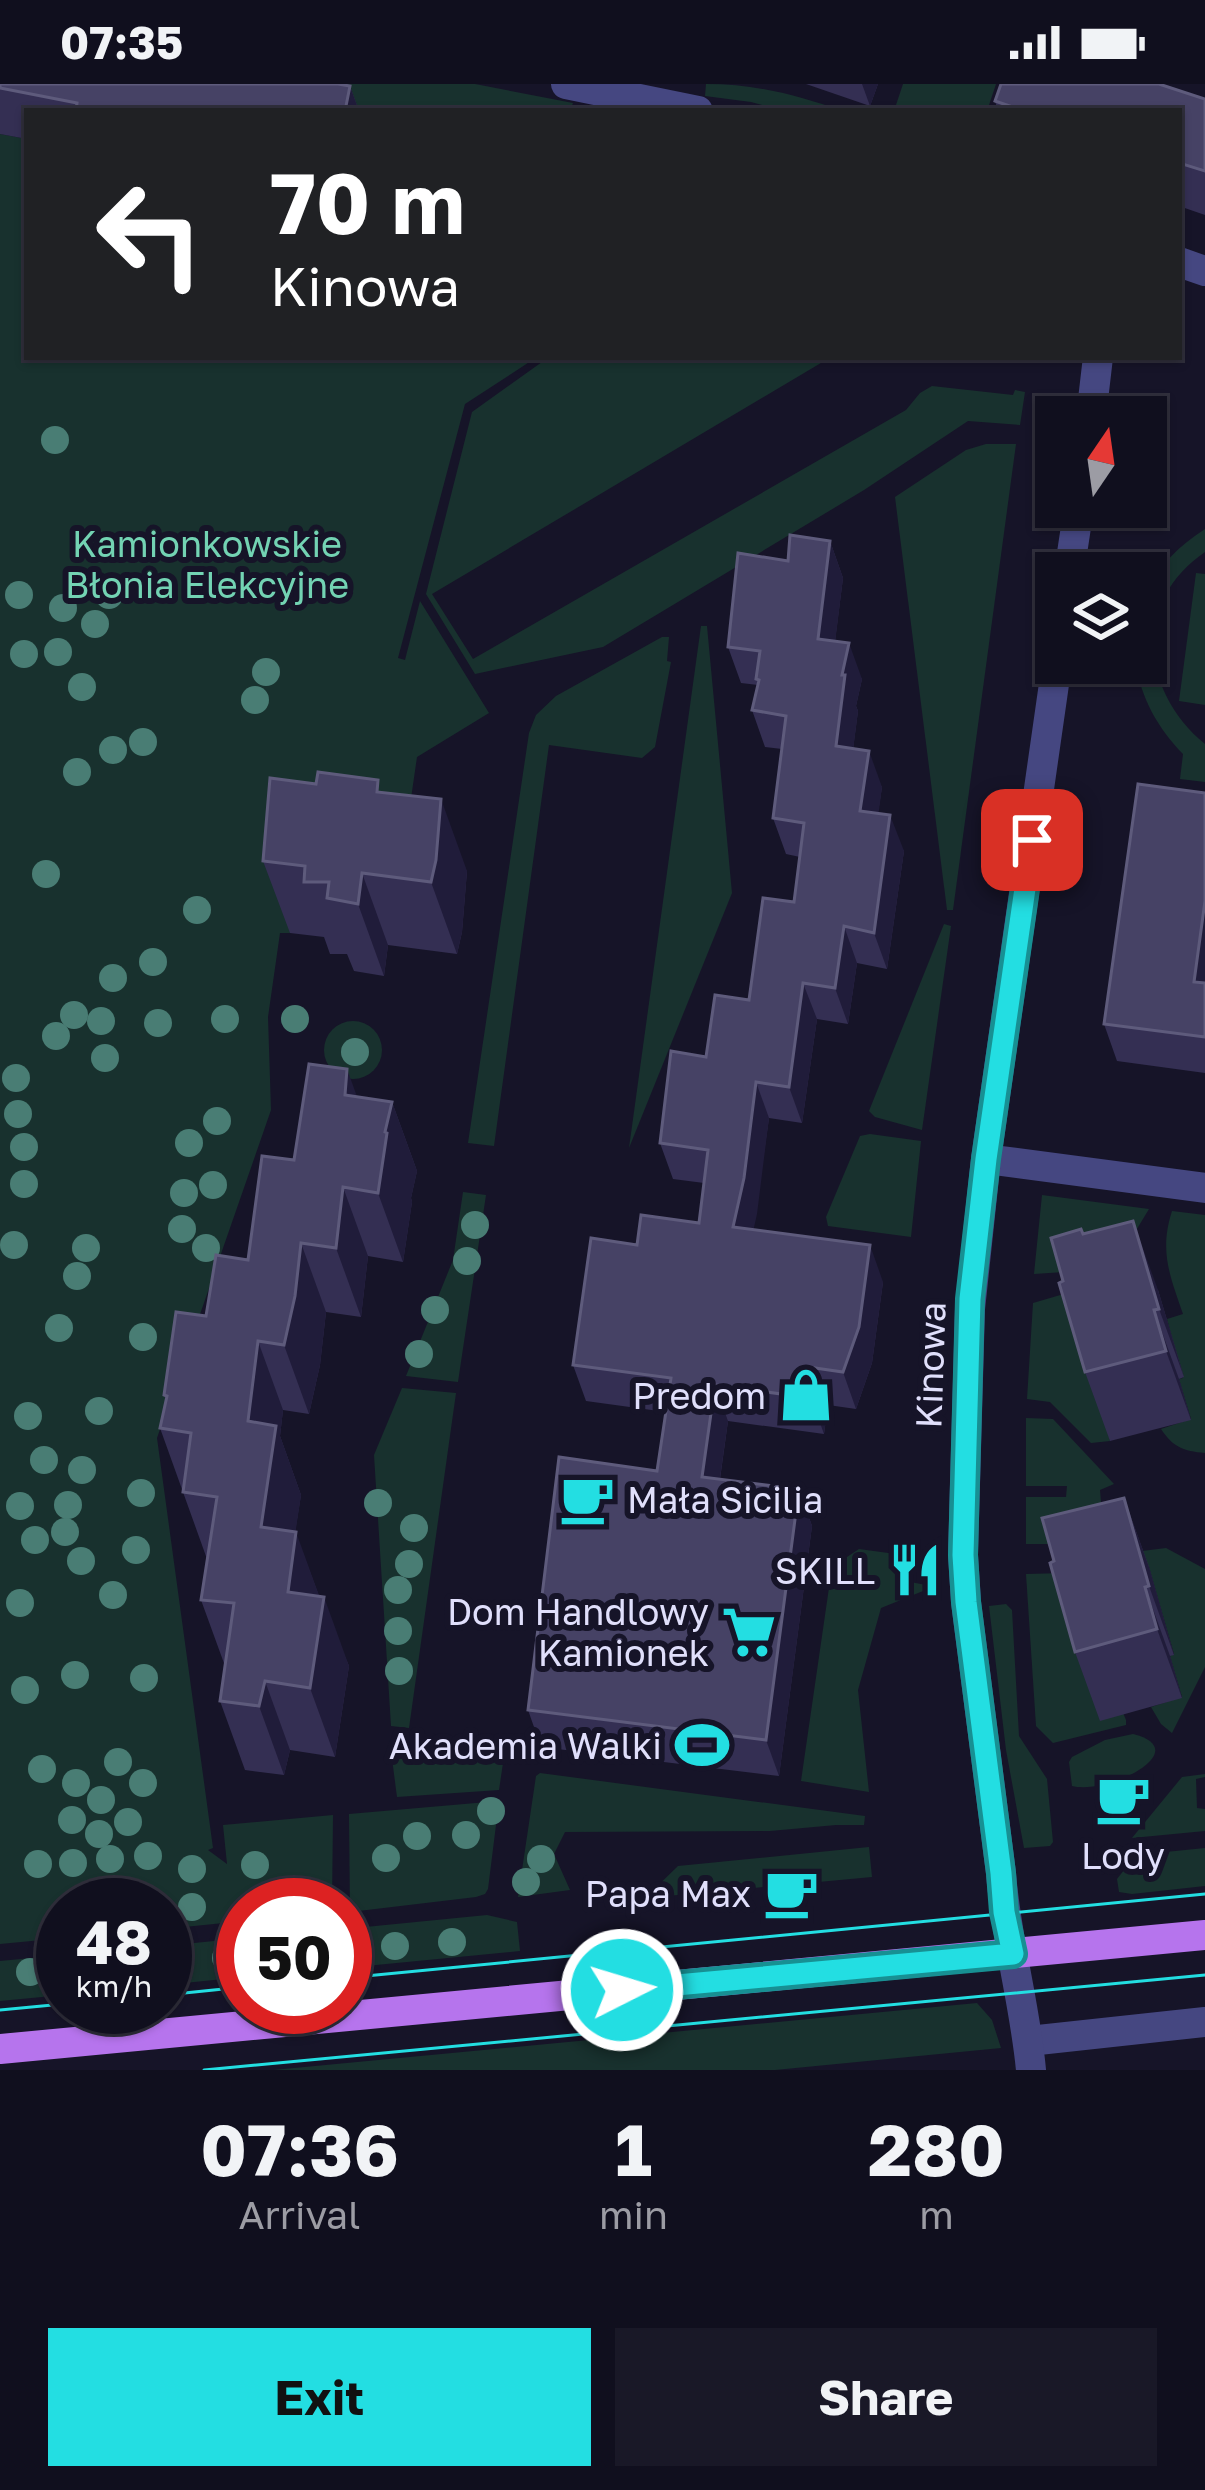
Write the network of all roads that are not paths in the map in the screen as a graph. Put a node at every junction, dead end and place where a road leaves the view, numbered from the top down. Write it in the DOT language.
graph roads {
  1 [pos="566,84"];
  2 [pos="628,97"];
  3 [pos="683,108"];
  4 [pos="1098,360"];
  5 [pos="1093,396"];
  6 [pos="1054,684"];
  7 [pos="986,1159"];
  8 [pos="1205,1188"];
  9 [pos="1205,1935"];
  10 [pos="1013,1954"];
  11 [pos="1205,2022"];
  12 [pos="0,2049"];
  13 [pos="1030,2055"];
  1 -- 2 [label="street"];
  2 -- 3 [label="street"];
  4 -- 5 [label="street"];
  6 -- 7 [label="street, Kinowa"];
  7 -- 8 [label="street"];
  7 -- 10 [label="street, Kinowa"];
  9 -- 10 [label="main road"];
  10 -- 12 [label="main road"];
  10 -- 13 [label="street, Kinowa"];
  11 -- 13 [label="street"];
}
